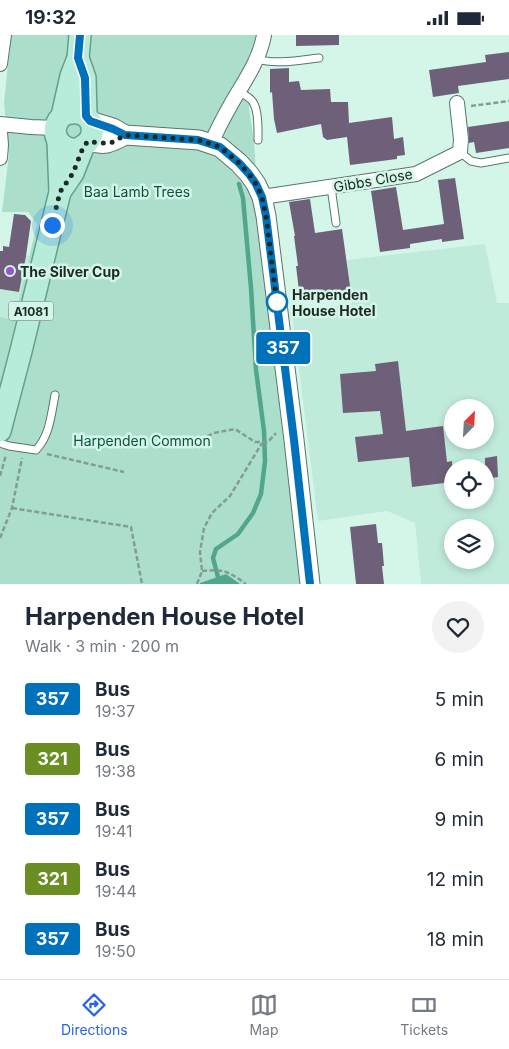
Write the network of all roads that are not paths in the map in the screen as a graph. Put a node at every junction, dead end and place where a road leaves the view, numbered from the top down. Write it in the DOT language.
graph roads {
  1 [pos="4,35"];
  2 [pos="80,35"];
  3 [pos="264,35"];
  4 [pos="78,58"];
  5 [pos="319,58"];
  6 [pos="257,59"];
  7 [pos="0,65"];
  8 [pos="239,91"];
  9 [pos="457,106"];
  10 [pos="0,124"];
  11 [pos="58,128"];
  12 [pos="88,131"];
  13 [pos="0,132"];
  14 [pos="258,140"];
  15 [pos="211,143"];
  16 [pos="460,152"];
  17 [pos="0,158"];
  18 [pos="509,158"];
  19 [pos="331,187"];
  20 [pos="60,192"];
  21 [pos="262,197"];
  22 [pos="336,223"];
  23 [pos="55,395"];
  24 [pos="0,431"];
  25 [pos="0,443"];
  26 [pos="310,584"];
  1 -- 7 [label="street"];
  2 -- 4 [label="main road, A1081"];
  3 -- 6 [label="street"];
  4 -- 11 [label="main road, A1081"];
  4 -- 12 [label="main road, A1081"];
  5 -- 6 [label="lane"];
  6 -- 8 [label="street"];
  8 -- 14 [label="lane"];
  8 -- 15 [label="street"];
  9 -- 16 [label="street"];
  10 -- 11 [label="street"];
  11 -- 12 [label="main road"];
  11 -- 12 [label="main road"];
  11 -- 20 [label="main road, A1081"];
  12 -- 15 [label="street"];
  12 -- 20 [label="main road, A1081"];
  13 -- 17 [label="street"];
  15 -- 21 [label="street"];
  16 -- 18 [label="lane"];
  16 -- 19 [label="street, Gibbs Close"];
  19 -- 21 [label="street, Gibbs Close"];
  19 -- 22 [label="lane"];
  20 -- 24 [label="main road, A1081"];
  21 -- 26 [label="street"];
  23 -- 25 [label="lane"];
}
